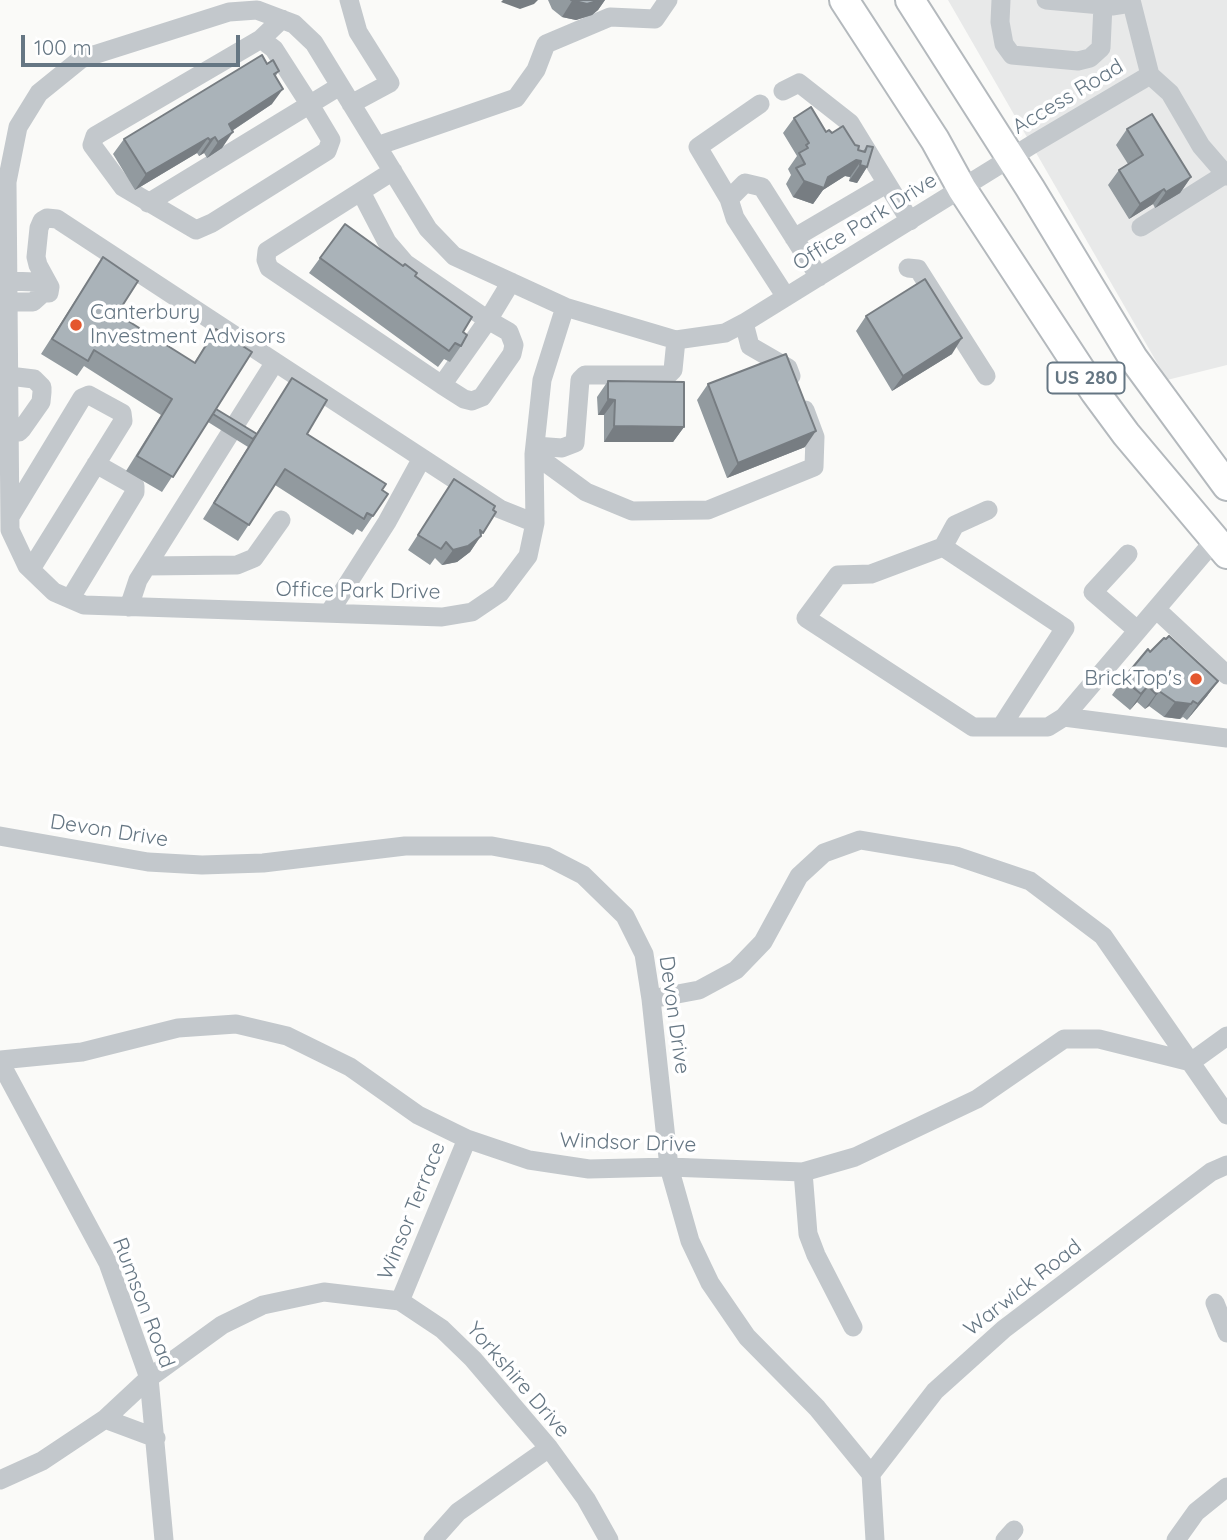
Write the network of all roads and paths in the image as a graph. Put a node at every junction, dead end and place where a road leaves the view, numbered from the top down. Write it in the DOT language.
graph roads {
  1 [pos="349,0"];
  2 [pos="668,0"];
  3 [pos="844,0"];
  4 [pos="910,0"];
  5 [pos="1001,0"];
  6 [pos="1046,0"];
  7 [pos="1132,1"];
  8 [pos="1103,5"];
  9 [pos="282,19"];
  10 [pos="261,39"];
  11 [pos="1150,75"];
  12 [pos="340,86"];
  13 [pos="783,91"];
  14 [pos="351,104"];
  15 [pos="760,104"];
  16 [pos="310,105"];
  17 [pos="377,146"];
  18 [pos="1010,159"];
  19 [pos="393,171"];
  20 [pos="1226,174"];
  21 [pos="886,184"];
  22 [pos="962,188"];
  23 [pos="361,192"];
  24 [pos="148,203"];
  25 [pos="731,203"];
  26 [pos="910,221"];
  27 [pos="1141,227"];
  28 [pos="794,238"];
  29 [pos="908,268"];
  30 [pos="818,277"];
  31 [pos="8,281"];
  32 [pos="511,282"];
  33 [pos="43,293"];
  34 [pos="786,297"];
  35 [pos="8,302"];
  36 [pos="565,307"];
  37 [pos="488,320"];
  38 [pos="744,323"];
  39 [pos="676,340"];
  40 [pos="275,362"];
  41 [pos="9,376"];
  42 [pos="986,376"];
  43 [pos="442,384"];
  44 [pos="9,430"];
  45 [pos="535,450"];
  46 [pos="422,458"];
  47 [pos="96,464"];
  48 [pos="1227,486"];
  49 [pos="988,510"];
  50 [pos="10,516"];
  51 [pos="281,520"];
  52 [pos="535,523"];
  53 [pos="943,547"];
  54 [pos="1221,547"];
  55 [pos="1128,554"];
  56 [pos="146,566"];
  57 [pos="31,569"];
  58 [pos="71,599"];
  59 [pos="130,607"];
  60 [pos="1156,610"];
  61 [pos="329,613"];
  62 [pos="1137,630"];
  63 [pos="1227,675"];
  64 [pos="1064,717"];
  65 [pos="1000,727"];
  66 [pos="1227,738"];
  67 [pos="0,836"];
  68 [pos="651,999"];
  69 [pos="1227,1036"];
  70 [pos="0,1061"];
  71 [pos="1191,1062"];
  72 [pos="1227,1115"];
  73 [pos="467,1139"];
  74 [pos="1227,1165"];
  75 [pos="669,1167"];
  76 [pos="803,1172"];
  77 [pos="400,1301"];
  78 [pos="1215,1303"];
  79 [pos="853,1327"];
  80 [pos="1227,1333"];
  81 [pos="149,1378"];
  82 [pos="105,1419"];
  83 [pos="156,1438"];
  84 [pos="549,1448"];
  85 [pos="871,1474"];
  86 [pos="0,1480"];
  87 [pos="1227,1487"];
  88 [pos="164,1540"];
  89 [pos="433,1540"];
  90 [pos="609,1540"];
  91 [pos="875,1540"];
  92 [pos="1176,1540"];
  1 -- 14 [label="street"];
  2 -- 17 [label="street"];
  3 -- 22 [label="highway, US 280"];
  4 -- 18 [label="highway, US 280"];
  5 -- 8 [label="street"];
  6 -- 8 [label="street"];
  7 -- 8 [label="street"];
  7 -- 11 [label="street"];
  9 -- 10 [label="street"];
  9 -- 12 [label="street, Office Park Drive"];
  9 -- 31 [label="street, Office Park Drive"];
  10 -- 16 [label="street"];
  10 -- 24 [label="street"];
  11 -- 18 [label="street, Access Road"];
  11 -- 20 [label="street"];
  12 -- 14 [label="street, Office Park Drive"];
  12 -- 16 [label="street"];
  13 -- 21 [label="street"];
  14 -- 17 [label="street, Office Park Drive"];
  15 -- 25 [label="street"];
  16 -- 24 [label="street"];
  16 -- 24 [label="street"];
  17 -- 19 [label="street, Office Park Drive"];
  18 -- 22 [label="street, Office Park Drive"];
  18 -- 48 [label="highway, US 280"];
  19 -- 23 [label="street"];
  19 -- 32 [label="street, Office Park Drive"];
  20 -- 27 [label="street"];
  21 -- 26 [label="street"];
  21 -- 28 [label="street"];
  22 -- 26 [label="street, Office Park Drive"];
  22 -- 54 [label="highway, US 280"];
  23 -- 37 [label="street"];
  23 -- 43 [label="street"];
  25 -- 28 [label="street"];
  25 -- 34 [label="street"];
  26 -- 30 [label="street, Office Park Drive"];
  28 -- 30 [label="street"];
  29 -- 42 [label="street"];
  30 -- 34 [label="street, Office Park Drive"];
  31 -- 33 [label="street"];
  31 -- 35 [label="street, Office Park Drive"];
  32 -- 36 [label="street, Office Park Drive"];
  32 -- 37 [label="street"];
  33 -- 35 [label="street"];
  33 -- 40 [label="street"];
  34 -- 38 [label="street, Office Park Drive"];
  35 -- 41 [label="street, Office Park Drive"];
  36 -- 39 [label="street, Office Park Drive"];
  36 -- 45 [label="street, Office Park Drive"];
  37 -- 43 [label="street"];
  37 -- 43 [label="street"];
  38 -- 39 [label="street, Office Park Drive"];
  38 -- 45 [label="street"];
  39 -- 45 [label="street"];
  40 -- 46 [label="street"];
  40 -- 56 [label="street"];
  41 -- 44 [label="street, Office Park Drive"];
  41 -- 44 [label="street"];
  44 -- 50 [label="street, Office Park Drive"];
  45 -- 52 [label="street, Office Park Drive"];
  46 -- 52 [label="street"];
  46 -- 61 [label="street"];
  47 -- 50 [label="street"];
  47 -- 57 [label="street"];
  47 -- 58 [label="street"];
  49 -- 53 [label="street"];
  50 -- 57 [label="street, Office Park Drive"];
  51 -- 56 [label="street"];
  52 -- 61 [label="street, Office Park Drive"];
  53 -- 65 [label="street"];
  53 -- 65 [label="street"];
  54 -- 60 [label="street"];
  55 -- 62 [label="street"];
  56 -- 59 [label="street"];
  57 -- 58 [label="street, Office Park Drive"];
  58 -- 59 [label="street, Office Park Drive"];
  59 -- 61 [label="street, Office Park Drive"];
  60 -- 62 [label="street"];
  60 -- 63 [label="street"];
  62 -- 64 [label="street"];
  64 -- 65 [label="street"];
  64 -- 66 [label="street"];
  67 -- 68 [label="street, Devon Drive"];
  68 -- 71 [label="street"];
  68 -- 75 [label="street, Devon Drive"];
  69 -- 71 [label="street"];
  70 -- 73 [label="street, Windsor Drive"];
  70 -- 81 [label="street, Rumson Road"];
  71 -- 72 [label="street"];
  71 -- 76 [label="street, Windsor Drive"];
  73 -- 75 [label="street, Windsor Drive"];
  73 -- 77 [label="street, Winsor Terrace"];
  74 -- 85 [label="street, Warwick Road"];
  75 -- 76 [label="street, Windsor Drive"];
  75 -- 85 [label="street, Devon Drive"];
  76 -- 79 [label="street"];
  77 -- 81 [label="street, Yorkshire Drive"];
  77 -- 84 [label="street, Yorkshire Drive"];
  78 -- 80 [label="street"];
  81 -- 82 [label="street, Yorkshire Drive"];
  81 -- 83 [label="street, Rumson Road"];
  82 -- 83 [label="street"];
  82 -- 86 [label="street, Yorkshire Drive"];
  83 -- 88 [label="street, Rumson Road"];
  84 -- 89 [label="street"];
  84 -- 90 [label="street, Yorkshire Drive"];
  85 -- 91 [label="street"];
  87 -- 92 [label="street"];
}
